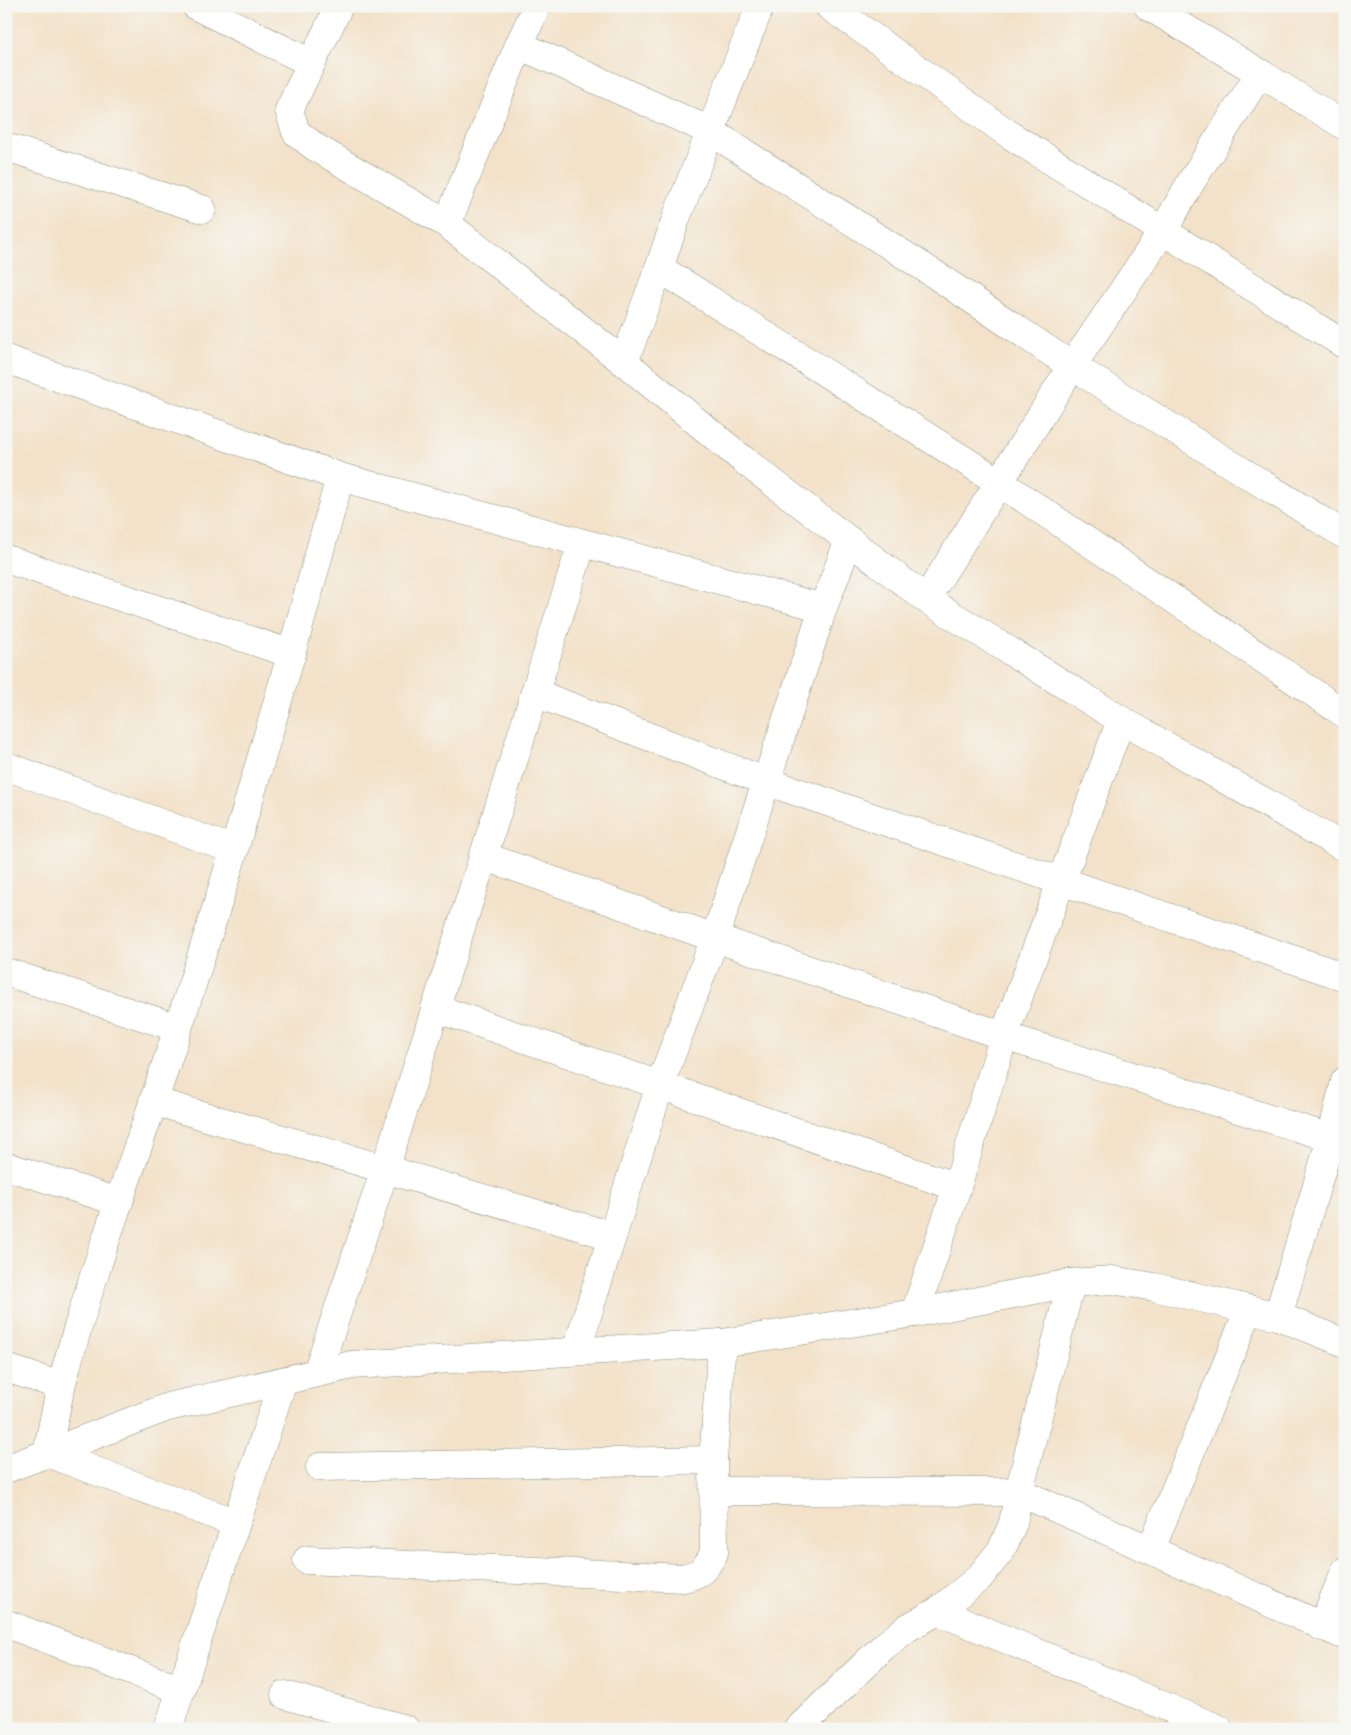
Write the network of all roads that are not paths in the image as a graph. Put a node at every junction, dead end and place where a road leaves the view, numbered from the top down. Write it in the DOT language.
graph roads {
  1 [pos="196,6"];
  2 [pos="339,6"];
  3 [pos="537,6"];
  4 [pos="760,6"];
  5 [pos="829,6"];
  6 [pos="1148,6"];
  7 [pos="237,15"];
  8 [pos="519,45"];
  9 [pos="311,63"];
  10 [pos="1260,73"];
  11 [pos="1345,126"];
  12 [pos="710,131"];
  13 [pos="6,147"];
  14 [pos="202,209"];
  15 [pos="447,224"];
  16 [pos="1163,231"];
  17 [pos="659,268"];
  18 [pos="1345,345"];
  19 [pos="6,359"];
  20 [pos="624,362"];
  21 [pos="1072,366"];
  22 [pos="340,477"];
  23 [pos="999,482"];
  24 [pos="1345,535"];
  25 [pos="849,540"];
  26 [pos="582,543"];
  27 [pos="6,559"];
  28 [pos="926,598"];
  29 [pos="823,608"];
  30 [pos="292,654"];
  31 [pos="535,693"];
  32 [pos="1345,714"];
  33 [pos="1121,720"];
  34 [pos="6,766"];
  35 [pos="765,781"];
  36 [pos="1345,848"];
  37 [pos="234,850"];
  38 [pos="483,856"];
  39 [pos="1061,881"];
  40 [pos="715,938"];
  41 [pos="6,972"];
  42 [pos="1345,978"];
  43 [pos="435,1008"];
  44 [pos="178,1028"];
  45 [pos="1004,1036"];
  46 [pos="1345,1080"];
  47 [pos="660,1085"];
  48 [pos="153,1101"];
  49 [pos="1331,1138"];
  50 [pos="6,1166"];
  51 [pos="385,1169"];
  52 [pos="957,1187"];
  53 [pos="119,1202"];
  54 [pos="612,1236"];
  55 [pos="1071,1283"];
  56 [pos="1249,1309"];
  57 [pos="915,1313"];
  58 [pos="1278,1316"];
  59 [pos="722,1343"];
  60 [pos="1345,1343"];
  61 [pos="576,1351"];
  62 [pos="6,1368"];
  63 [pos="317,1373"];
  64 [pos="283,1381"];
  65 [pos="61,1386"];
  66 [pos="47,1453"];
  67 [pos="713,1460"];
  68 [pos="320,1467"];
  69 [pos="6,1469"];
  70 [pos="714,1491"];
  71 [pos="1019,1492"];
  72 [pos="236,1523"];
  73 [pos="1151,1549"];
  74 [pos="307,1560"];
  75 [pos="1345,1571"];
  76 [pos="938,1611"];
  77 [pos="7,1624"];
  78 [pos="1333,1632"];
  79 [pos="181,1690"];
  80 [pos="285,1695"];
  81 [pos="168,1729"];
  82 [pos="405,1729"];
  83 [pos="798,1729"];
  84 [pos="1219,1729"];
  1 -- 7 [label="street"];
  2 -- 9 [label="street"];
  3 -- 8 [label="street"];
  4 -- 12 [label="street"];
  5 -- 16 [label="street"];
  6 -- 10 [label="street"];
  7 -- 9 [label="street"];
  8 -- 12 [label="street"];
  8 -- 15 [label="street"];
  9 -- 15 [label="street"];
  10 -- 11 [label="street"];
  10 -- 16 [label="street"];
  12 -- 17 [label="street"];
  12 -- 21 [label="street"];
  13 -- 14 [label="street"];
  15 -- 20 [label="street"];
  16 -- 18 [label="street"];
  16 -- 21 [label="street"];
  17 -- 20 [label="street"];
  17 -- 23 [label="street"];
  19 -- 22 [label="street"];
  20 -- 25 [label="street"];
  21 -- 23 [label="street"];
  21 -- 24 [label="street"];
  22 -- 26 [label="street"];
  22 -- 30 [label="street"];
  23 -- 28 [label="street"];
  23 -- 32 [label="street"];
  25 -- 28 [label="street"];
  25 -- 29 [label="street"];
  26 -- 29 [label="street"];
  26 -- 31 [label="street"];
  27 -- 30 [label="street"];
  28 -- 33 [label="street"];
  29 -- 35 [label="street"];
  30 -- 37 [label="street"];
  31 -- 35 [label="street"];
  31 -- 38 [label="street"];
  33 -- 36 [label="street"];
  33 -- 39 [label="street"];
  34 -- 37 [label="street"];
  35 -- 39 [label="street"];
  35 -- 40 [label="street"];
  37 -- 44 [label="street"];
  38 -- 40 [label="street"];
  38 -- 43 [label="street"];
  39 -- 42 [label="street"];
  39 -- 45 [label="street"];
  40 -- 45 [label="street"];
  40 -- 47 [label="street"];
  41 -- 44 [label="street"];
  43 -- 47 [label="street"];
  43 -- 51 [label="street"];
  44 -- 48 [label="street"];
  45 -- 49 [label="street"];
  45 -- 52 [label="street"];
  46 -- 49 [label="street"];
  47 -- 52 [label="street"];
  47 -- 54 [label="street"];
  48 -- 51 [label="street"];
  48 -- 53 [label="street"];
  49 -- 58 [label="street"];
  50 -- 53 [label="street"];
  51 -- 54 [label="street"];
  51 -- 63 [label="street"];
  52 -- 57 [label="street"];
  53 -- 65 [label="street"];
  54 -- 61 [label="street"];
  55 -- 56 [label="street"];
  55 -- 57 [label="street"];
  55 -- 71 [label="street"];
  56 -- 58 [label="street"];
  56 -- 73 [label="street"];
  57 -- 59 [label="street"];
  58 -- 60 [label="street"];
  59 -- 61 [label="street"];
  59 -- 67 [label="street"];
  61 -- 63 [label="street"];
  62 -- 65 [label="street"];
  63 -- 64 [label="street"];
  64 -- 66 [label="street"];
  64 -- 72 [label="street"];
  65 -- 66 [label="street"];
  66 -- 69 [label="street"];
  66 -- 72 [label="street"];
  67 -- 68 [label="street"];
  67 -- 70 [label="street"];
  70 -- 71 [label="street"];
  70 -- 74 [label="street"];
  71 -- 73 [label="street"];
  71 -- 76 [label="street"];
  72 -- 79 [label="street"];
  73 -- 78 [label="street"];
  75 -- 78 [label="street"];
  76 -- 83 [label="street"];
  76 -- 84 [label="street"];
  77 -- 79 [label="street"];
  79 -- 81 [label="street"];
  80 -- 82 [label="street"];
}
